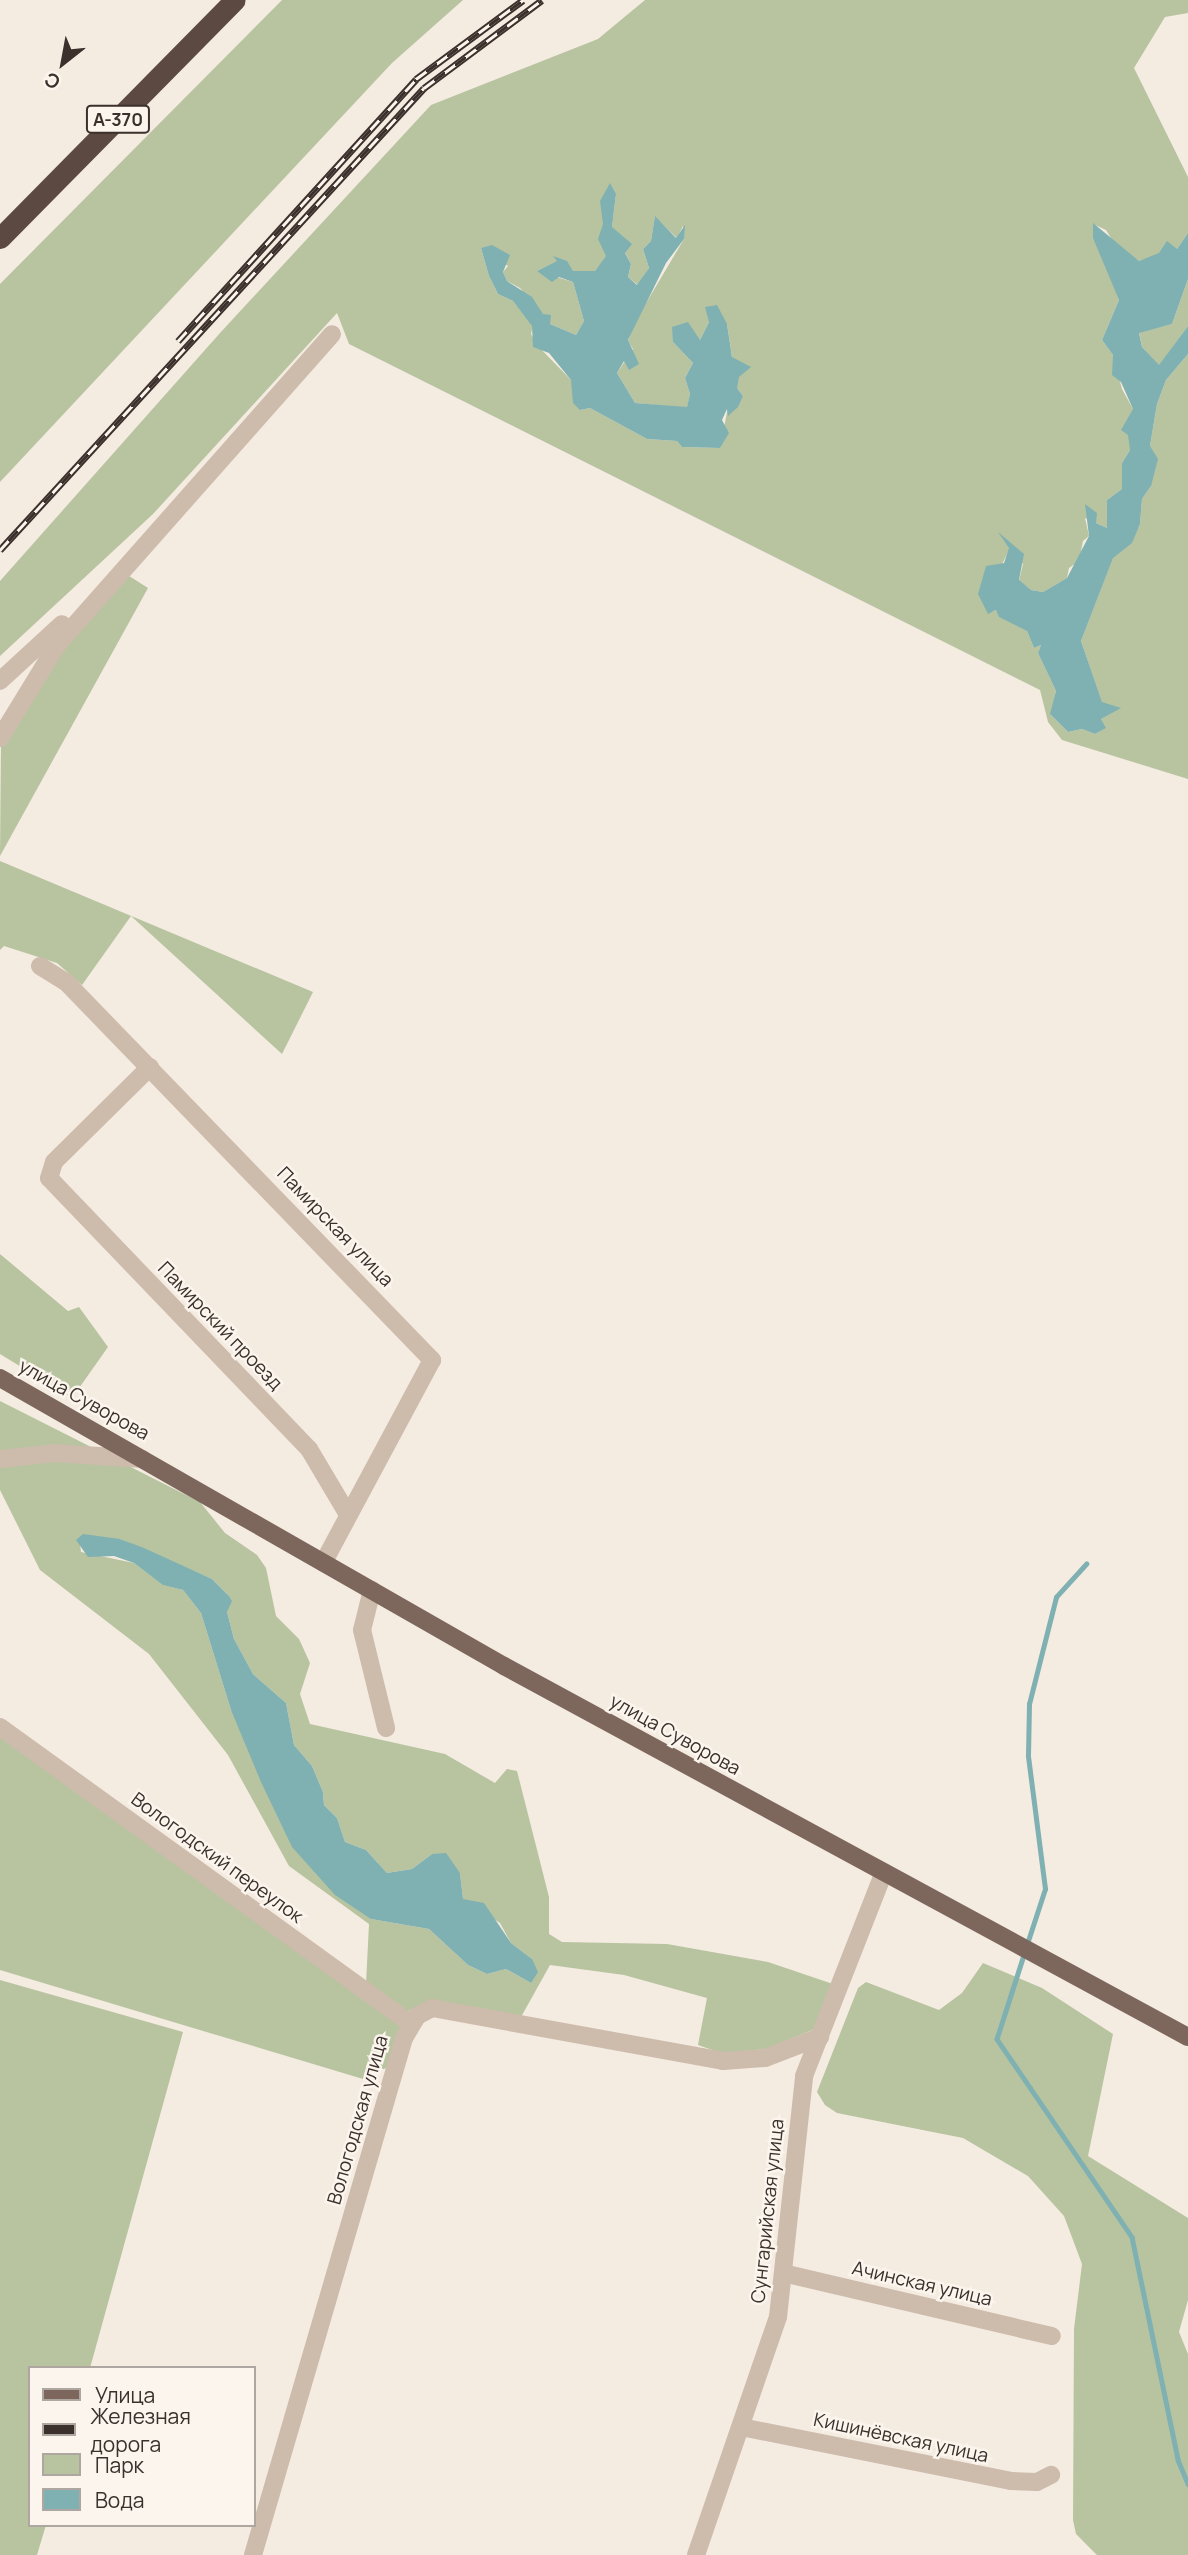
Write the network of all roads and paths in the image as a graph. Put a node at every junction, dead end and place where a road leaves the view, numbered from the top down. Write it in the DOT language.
graph roads {
  1 [pos="235,0"];
  2 [pos="0,238"];
  3 [pos="332,334"];
  4 [pos="122,566"];
  5 [pos="0,681"];
  6 [pos="0,738"];
  7 [pos="40,966"];
  8 [pos="150,1067"];
  9 [pos="0,1378"];
  10 [pos="0,1390"];
  11 [pos="0,1459"];
  12 [pos="148,1459"];
  13 [pos="347,1513"];
  14 [pos="324,1563"];
  15 [pos="372,1590"];
  16 [pos="0,1727"];
  17 [pos="386,1728"];
  18 [pos="884,1872"];
  19 [pos="410,2023"];
  20 [pos="1188,2036"];
  21 [pos="820,2037"];
  22 [pos="782,2273"];
  23 [pos="1052,2336"];
  24 [pos="741,2427"];
  25 [pos="1051,2475"];
  26 [pos="253,2555"];
  27 [pos="696,2555"];
  1 -- 2 [label="highway, А-370"];
  3 -- 4 [label="street"];
  4 -- 5 [label="street"];
  4 -- 6 [label="street"];
  7 -- 8 [label="street, Памирская улица"];
  8 -- 13 [label="street, Памирская улица"];
  8 -- 13 [label="street, Памирский проезд"];
  9 -- 12 [label="main road, улица Суворова"];
  10 -- 12 [label="main road, улица Суворова"];
  11 -- 12 [label="street"];
  12 -- 14 [label="main road, улица Суворова"];
  13 -- 14 [label="street, Памирская улица"];
  14 -- 15 [label="main road, улица Суворова"];
  15 -- 17 [label="street"];
  15 -- 18 [label="main road, улица Суворова"];
  16 -- 19 [label="street, Вологодский переулок"];
  18 -- 20 [label="main road, улица Суворова"];
  18 -- 21 [label="street, Сунгарийская улица"];
  19 -- 21 [label="street, Вологодская улица"];
  19 -- 26 [label="street, Вологодская улица"];
  21 -- 22 [label="street, Сунгарийская улица"];
  22 -- 23 [label="street, Ачинская улица"];
  22 -- 24 [label="street, Сунгарийская улица"];
  24 -- 25 [label="street, Кишинёвская улица"];
  24 -- 27 [label="street, Сунгарийская улица"];
}
